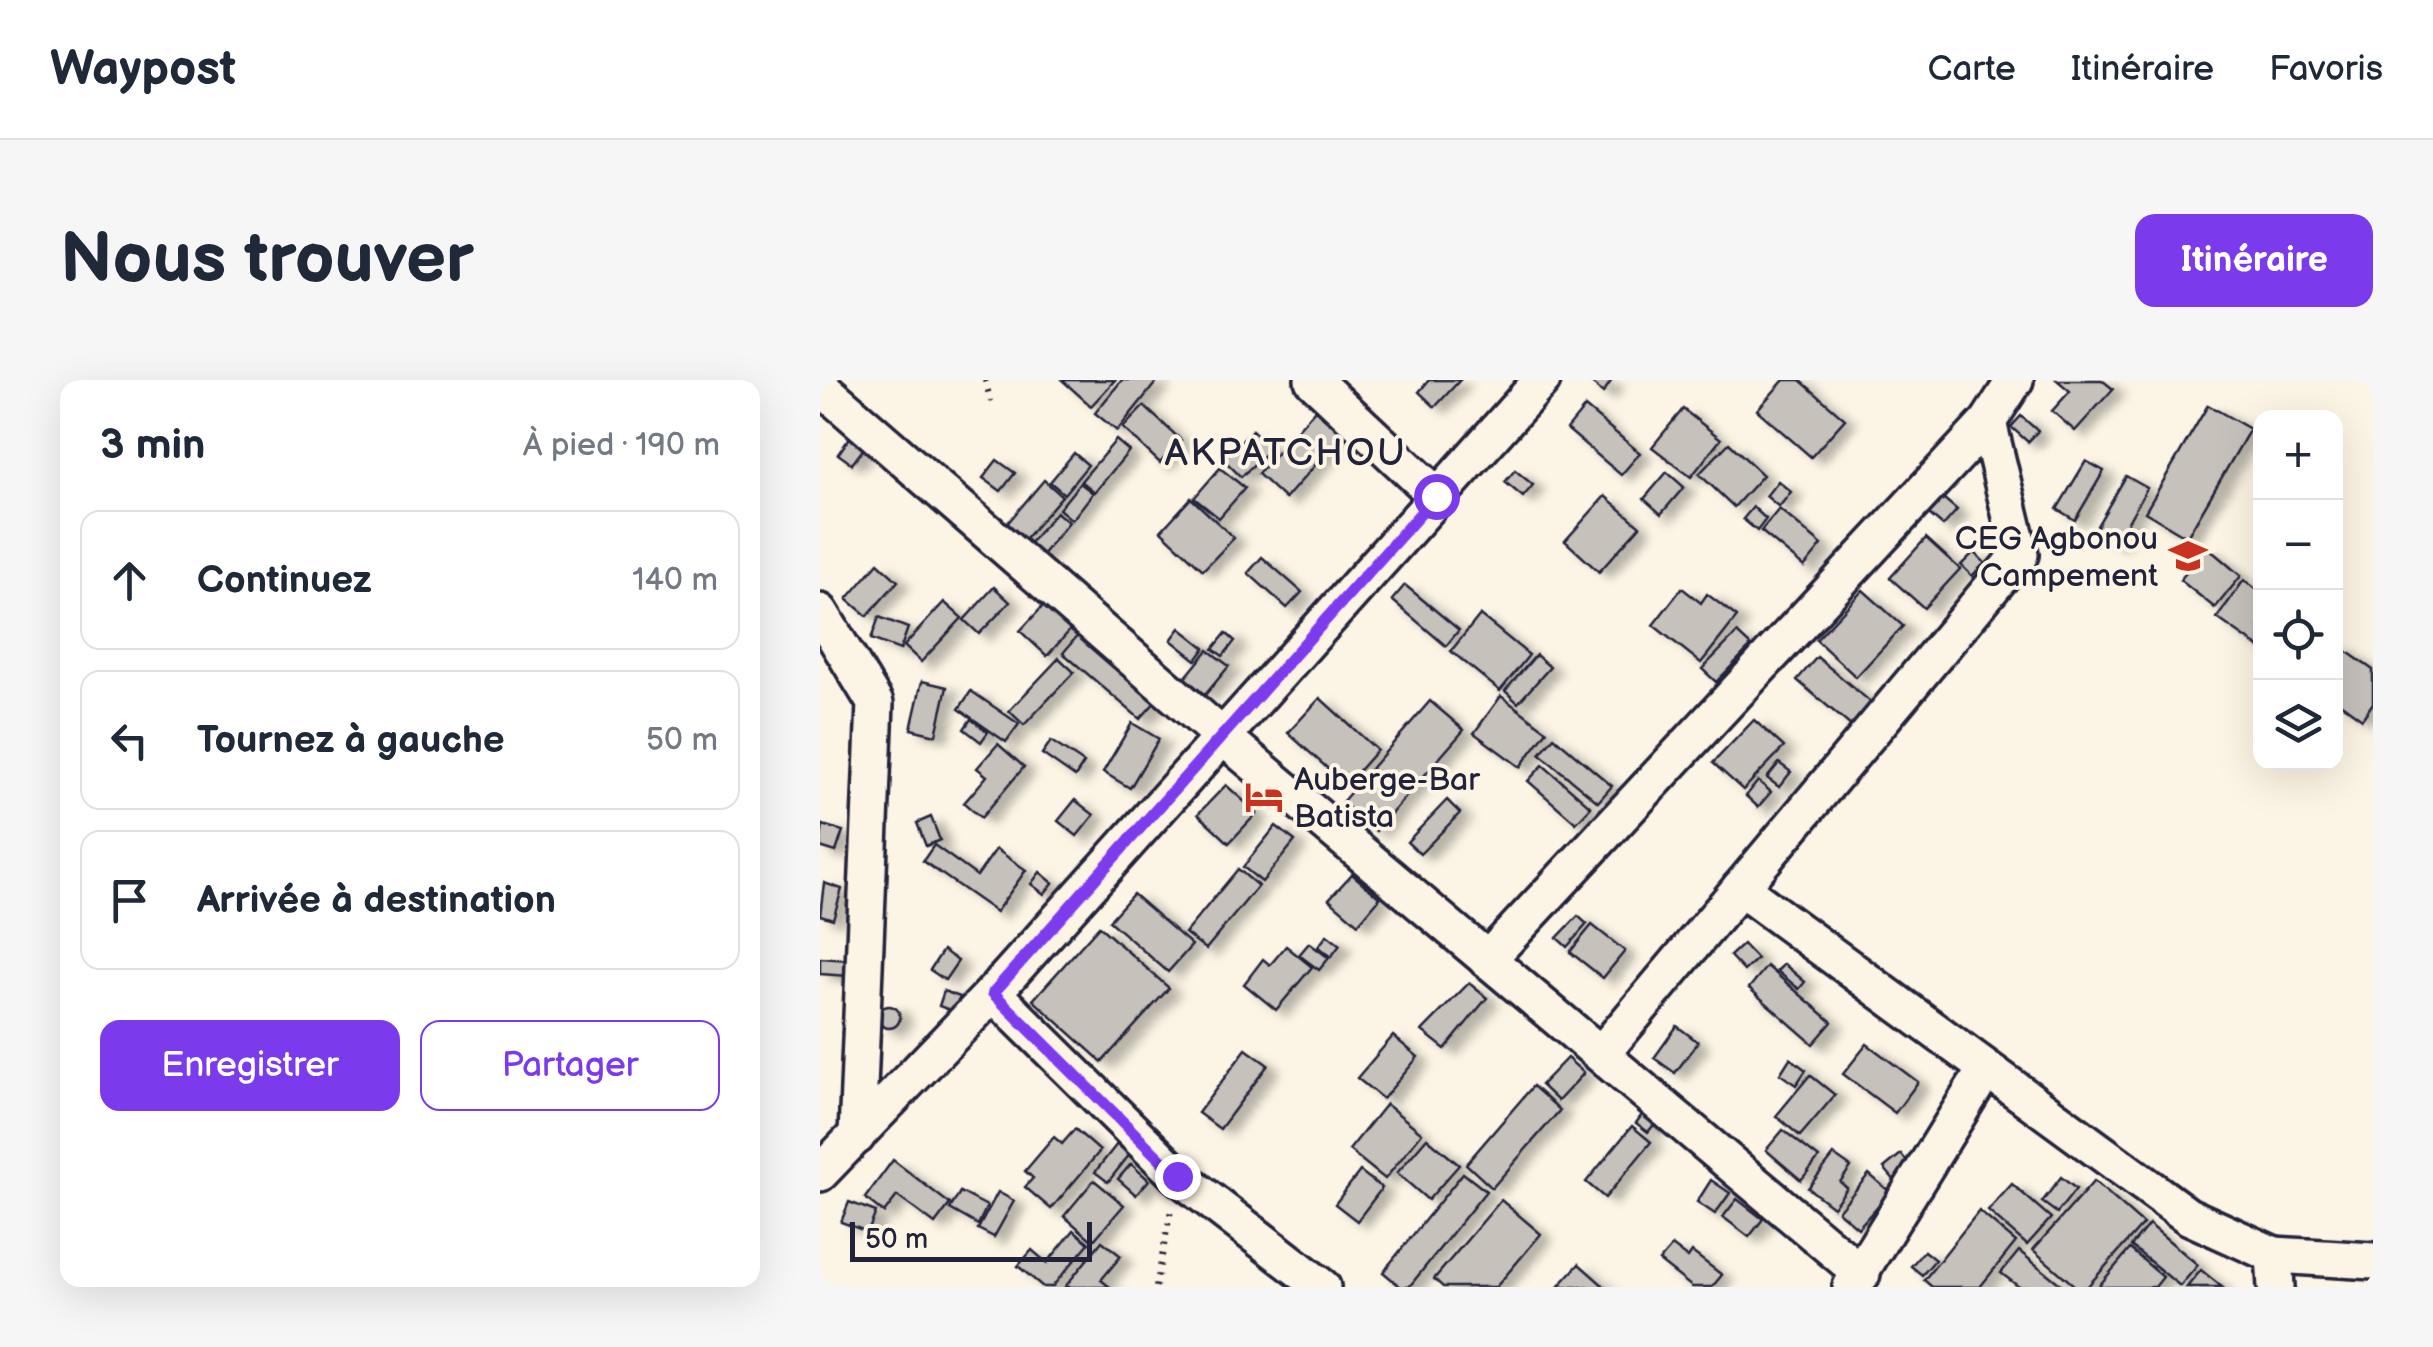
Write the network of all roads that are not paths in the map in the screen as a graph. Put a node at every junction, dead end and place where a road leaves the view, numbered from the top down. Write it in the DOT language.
graph roads {
  1 [pos="1312,380"];
  2 [pos="1542,380"];
  3 [pos="2015,380"];
  4 [pos="820,386"];
  5 [pos="1988,422"];
  6 [pos="1436,496"];
  7 [pos="820,612"];
  8 [pos="1224,738"];
  9 [pos="1740,888"];
  10 [pos="1487,960"];
  11 [pos="993,993"];
  12 [pos="1602,1053"];
  13 [pos="1986,1069"];
  14 [pos="858,1136"];
  15 [pos="820,1173"];
  16 [pos="2373,1261"];
  17 [pos="2275,1271"];
  18 [pos="1857,1280"];
  19 [pos="1322,1287"];
  1 -- 6 [label="street"];
  2 -- 6 [label="street"];
  3 -- 5 [label="street"];
  4 -- 8 [label="street"];
  5 -- 9 [label="street"];
  5 -- 10 [label="street"];
  6 -- 8 [label="street"];
  7 -- 14 [label="street"];
  8 -- 10 [label="street"];
  8 -- 11 [label="street"];
  9 -- 12 [label="street"];
  9 -- 13 [label="street"];
  10 -- 12 [label="street"];
  11 -- 14 [label="street"];
  11 -- 19 [label="street"];
  12 -- 18 [label="street"];
  13 -- 17 [label="street"];
  13 -- 18 [label="street"];
  14 -- 15 [label="street"];
  16 -- 17 [label="street"];
}
